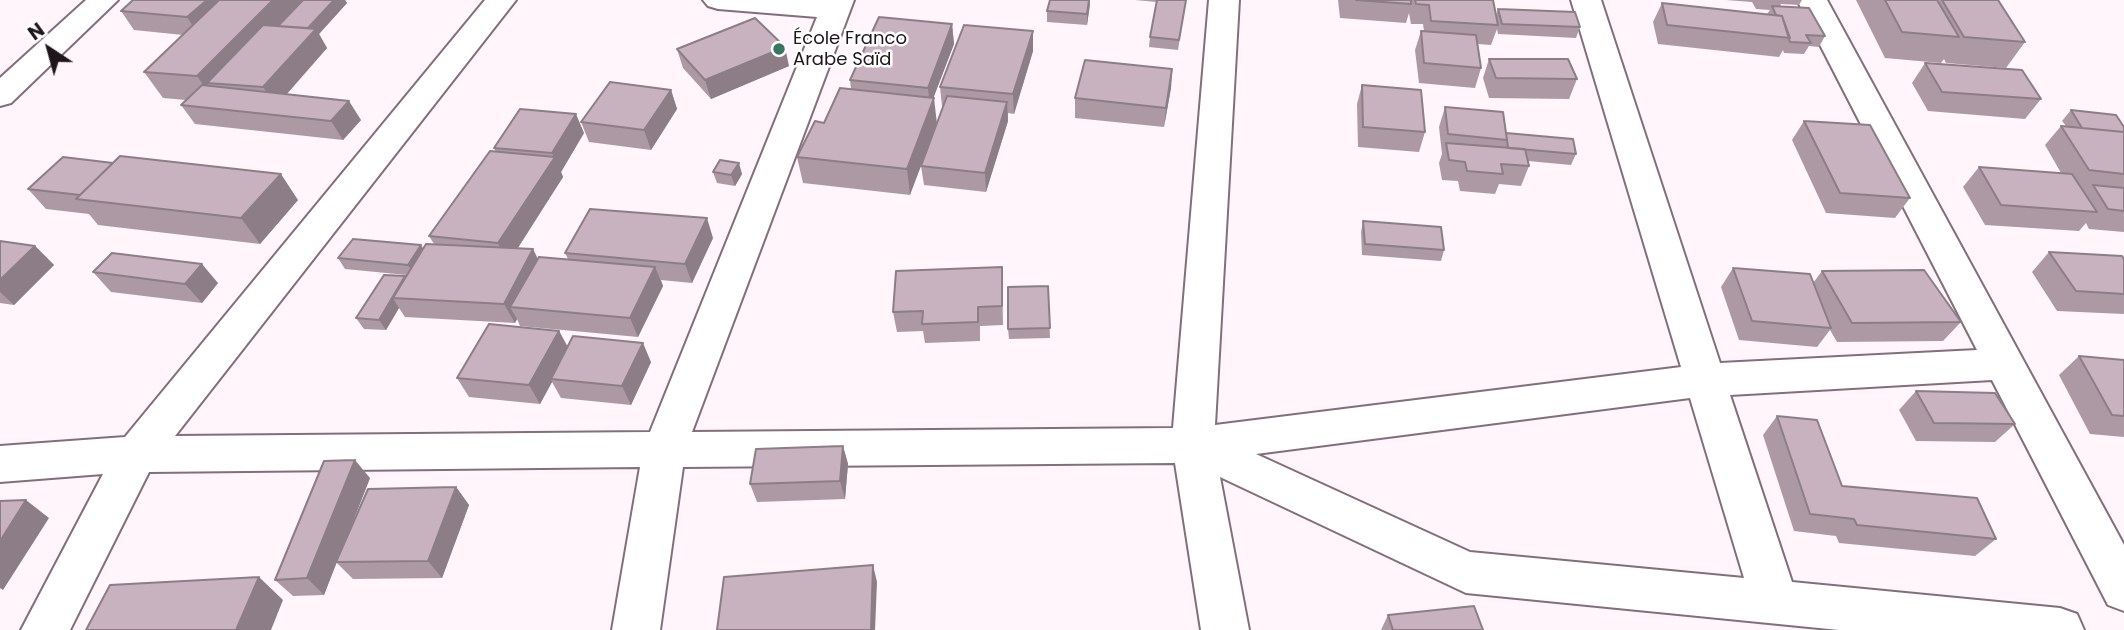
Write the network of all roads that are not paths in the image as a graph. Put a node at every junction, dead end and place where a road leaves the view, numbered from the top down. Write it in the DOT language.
graph roads {
  1 [pos="103,0"];
  2 [pos="501,0"];
  3 [pos="718,0"];
  4 [pos="1224,0"];
  5 [pos="1586,0"];
  6 [pos="1812,0"];
  7 [pos="837,5"];
  8 [pos="0,96"];
  9 [pos="2005,364"];
  10 [pos="1705,380"];
  11 [pos="1193,445"];
  12 [pos="664,450"];
  13 [pos="136,454"];
  14 [pos="0,464"];
  15 [pos="2124,590"];
  16 [pos="1775,602"];
  17 [pos="45,630"];
  18 [pos="636,630"];
  19 [pos="1225,630"];
  20 [pos="2060,630"];
  1 -- 8 [label="street"];
  2 -- 13 [label="street"];
  3 -- 7 [label="street"];
  4 -- 11 [label="street"];
  5 -- 10 [label="street"];
  6 -- 9 [label="street"];
  7 -- 12 [label="street"];
  9 -- 10 [label="street"];
  9 -- 15 [label="street"];
  10 -- 11 [label="street"];
  10 -- 16 [label="street"];
  11 -- 12 [label="street"];
  11 -- 16 [label="street"];
  11 -- 19 [label="street"];
  12 -- 13 [label="street"];
  12 -- 18 [label="street"];
  13 -- 14 [label="street"];
  13 -- 17 [label="street"];
  16 -- 20 [label="street"];
}
